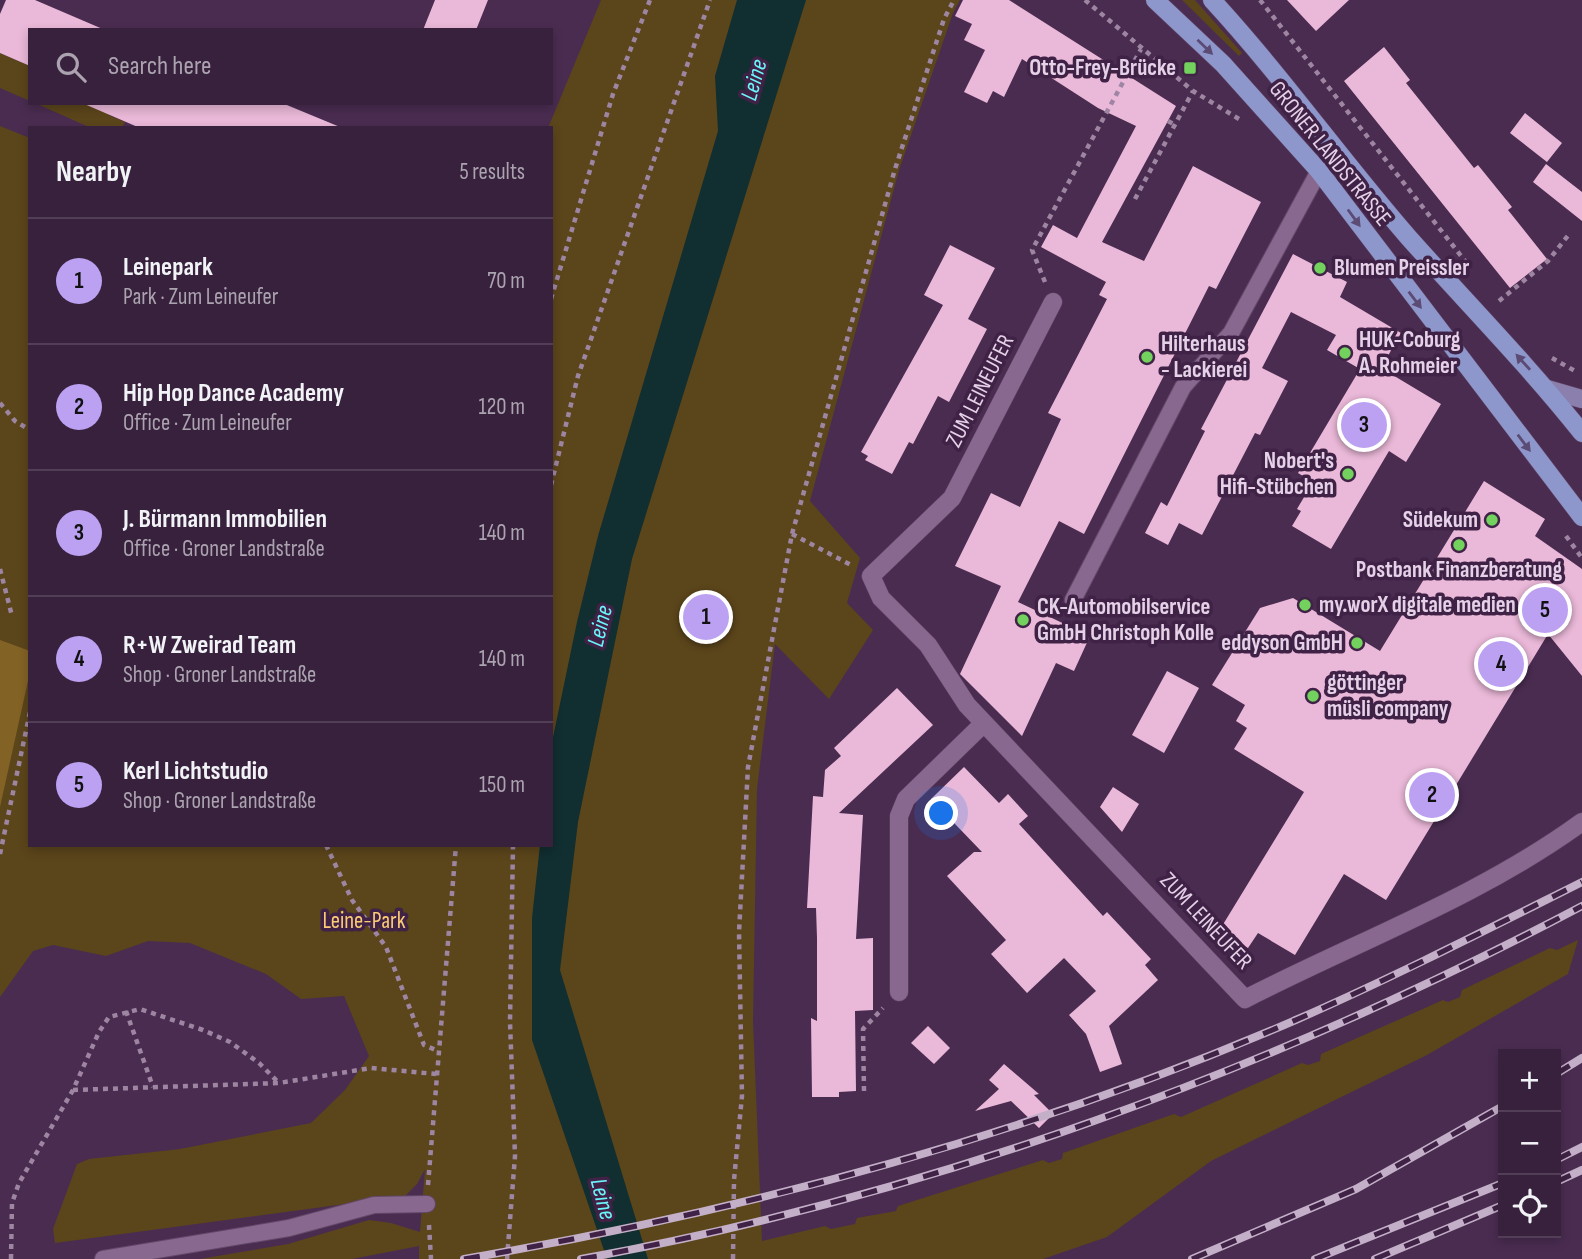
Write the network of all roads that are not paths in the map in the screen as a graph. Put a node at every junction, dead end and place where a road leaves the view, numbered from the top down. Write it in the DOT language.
graph roads {
  1 [pos="1155,0"];
  2 [pos="1212,0"];
  3 [pos="1319,171"];
  4 [pos="1054,302"];
  5 [pos="1547,389"];
  6 [pos="1582,399"];
  7 [pos="1582,433"];
  8 [pos="1580,512"];
  9 [pos="1073,600"];
  10 [pos="984,723"];
  11 [pos="1582,822"];
  12 [pos="899,992"];
  13 [pos="427,1204"];
  14 [pos="103,1259"];
  1 -- 3 [label="main road, GRONER LANDSTRASSE, one-way"];
  5 -- 2 [label="main road, GRONER LANDSTRASSE, one-way"];
  3 -- 8 [label="main road, GRONER LANDSTRASSE, one-way"];
  3 -- 9 [label="lane"];
  4 -- 10 [label="street, ZUM LEINEUFER"];
  5 -- 6 [label="main road"];
  5 -- 7 [label="main road, GRONER LANDSTRASSE"];
  10 -- 11 [label="street, ZUM LEINEUFER"];
  10 -- 12 [label="street"];
  13 -- 14 [label="lane"];
}
